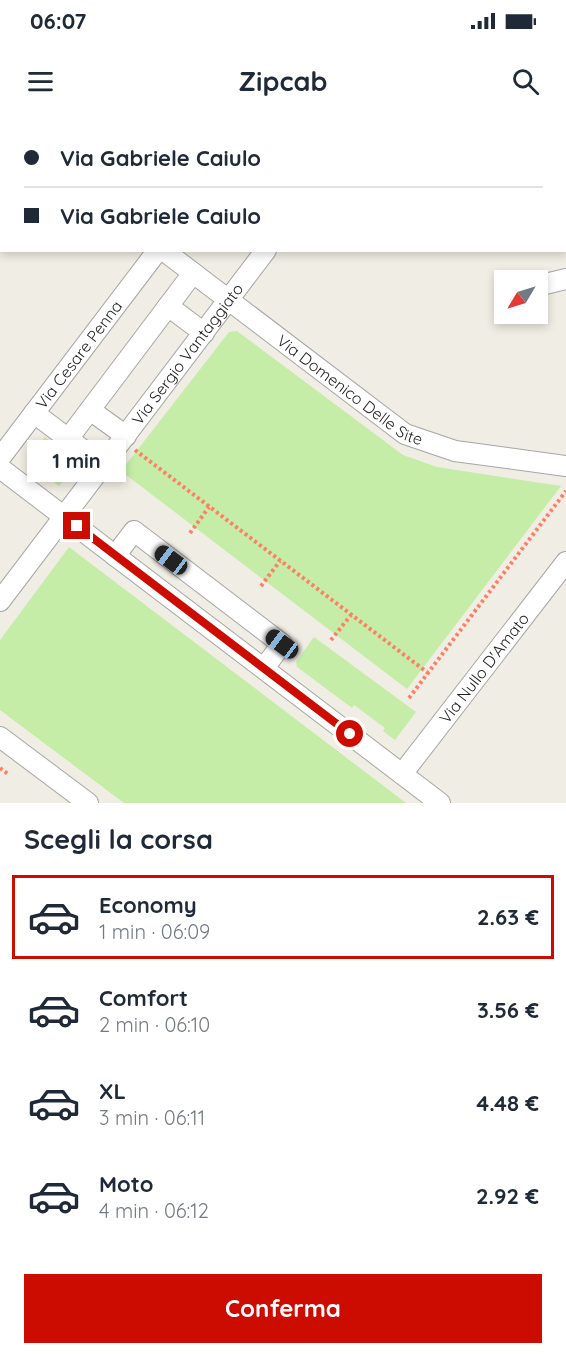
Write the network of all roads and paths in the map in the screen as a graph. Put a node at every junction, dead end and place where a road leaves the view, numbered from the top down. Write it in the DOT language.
graph roads {
  1 [pos="156,252"];
  2 [pos="166,252"];
  3 [pos="265,252"];
  4 [pos="193,273"];
  5 [pos="566,279"];
  6 [pos="548,283"];
  7 [pos="229,300"];
  8 [pos="168,306"];
  9 [pos="204,333"];
  10 [pos="90,410"];
  11 [pos="34,414"];
  12 [pos="68,439"];
  13 [pos="130,443"];
  14 [pos="0,458"];
  15 [pos="104,465"];
  16 [pos="566,466"];
  17 [pos="0,468"];
  18 [pos="566,491"];
  19 [pos="209,507"];
  20 [pos="64,517"];
  21 [pos="190,533"];
  22 [pos="116,556"];
  23 [pos="280,561"];
  24 [pos="566,562"];
  25 [pos="261,586"];
  26 [pos="0,601"];
  27 [pos="351,615"];
  28 [pos="331,640"];
  29 [pos="264,668"];
  30 [pos="428,673"];
  31 [pos="409,698"];
  32 [pos="1,741"];
  33 [pos="0,768"];
  34 [pos="8,774"];
  35 [pos="402,774"];
  36 [pos="88,803"];
  37 [pos="440,803"];
  1 -- 11 [label="street, Via Cesare Penna"];
  2 -- 4 [label="street, Via Domenico Delle Site"];
  3 -- 7 [label="street, Via Sergio Vantaggiato"];
  4 -- 7 [label="street, Via Domenico Delle Site"];
  4 -- 8 [label="street"];
  5 -- 6 [label="street"];
  7 -- 9 [label="street, Via Sergio Vantaggiato"];
  7 -- 16 [label="street, Via Domenico Delle Site"];
  8 -- 9 [label="street"];
  8 -- 10 [label="street"];
  9 -- 13 [label="street, Via Sergio Vantaggiato"];
  10 -- 12 [label="street"];
  10 -- 13 [label="street"];
  11 -- 12 [label="street"];
  11 -- 14 [label="street, Via Cesare Penna"];
  12 -- 15 [label="street"];
  13 -- 15 [label="street, Via Sergio Vantaggiato"];
  13 -- 19 [label="path"];
  15 -- 20 [label="street, Via Sergio Vantaggiato"];
  17 -- 20 [label="street"];
  18 -- 30 [label="path"];
  19 -- 21 [label="path"];
  19 -- 23 [label="path"];
  20 -- 22 [label="street"];
  20 -- 26 [label="street, Via Sergio Vantaggiato"];
  22 -- 29 [label="street"];
  22 -- 29 [label="street"];
  23 -- 25 [label="path"];
  23 -- 27 [label="path"];
  24 -- 35 [label="street, Via Nullo D'Amato"];
  27 -- 28 [label="path"];
  27 -- 30 [label="path"];
  29 -- 35 [label="street"];
  30 -- 31 [label="path"];
  32 -- 36 [label="street"];
  33 -- 34 [label="path"];
  35 -- 37 [label="street"];
}
